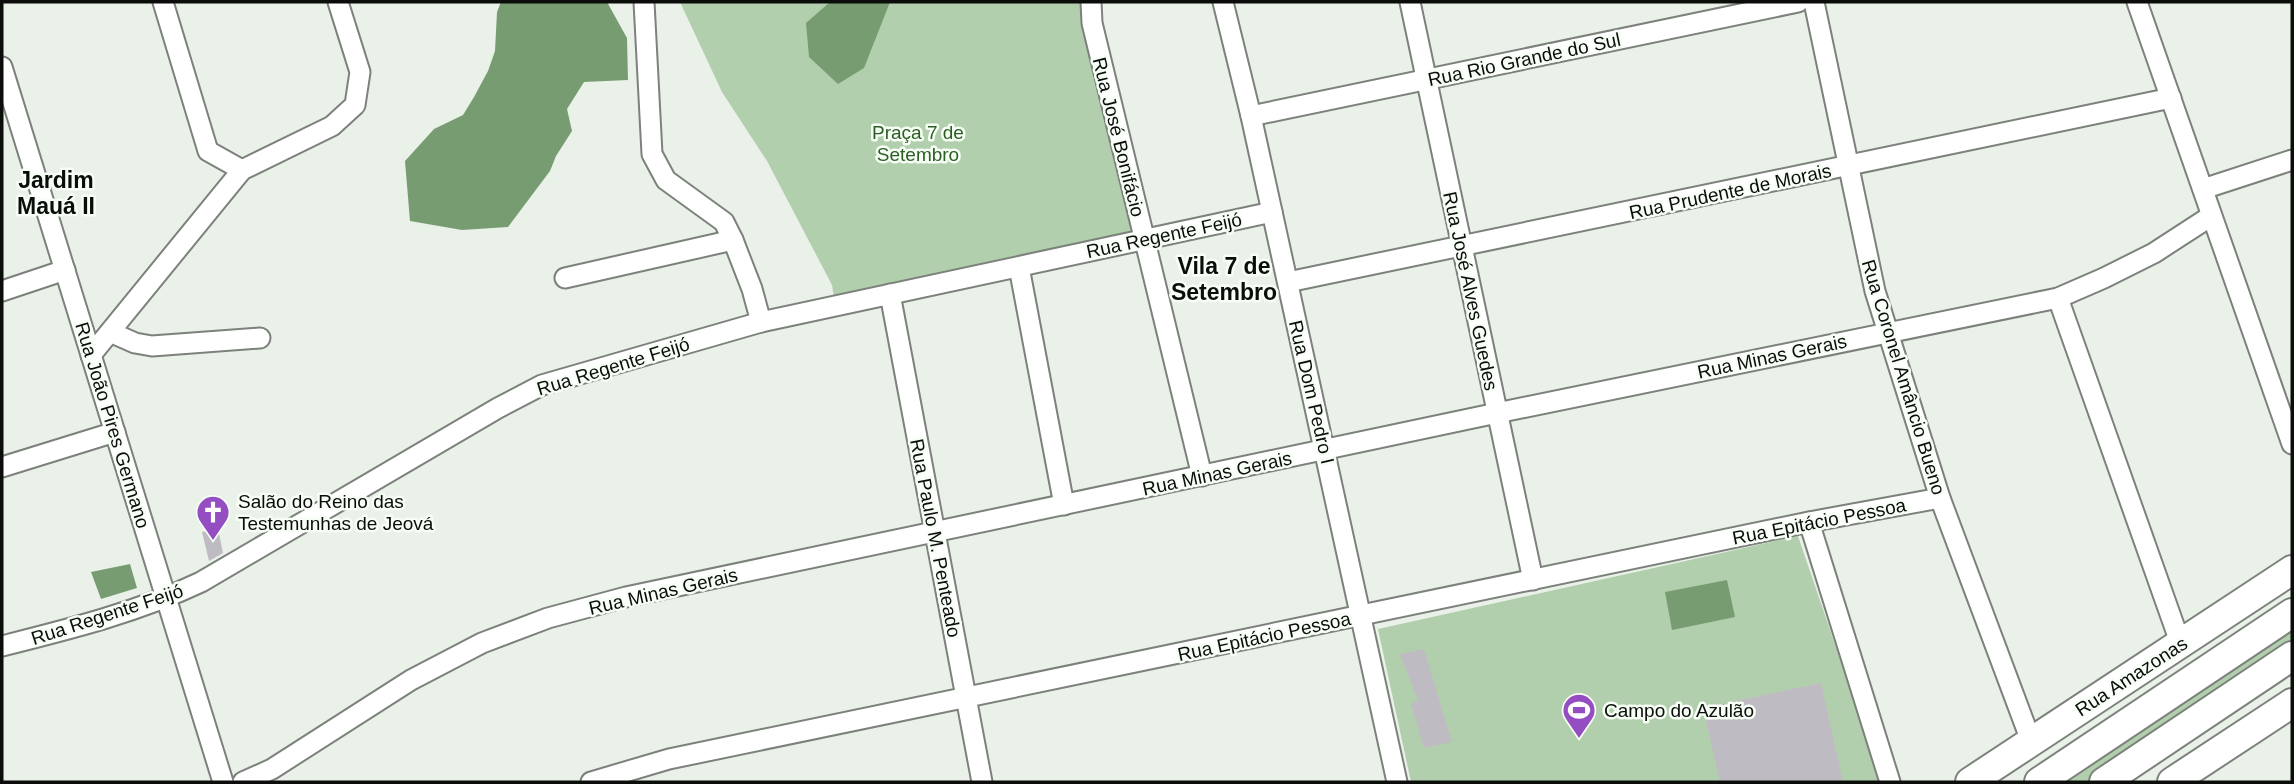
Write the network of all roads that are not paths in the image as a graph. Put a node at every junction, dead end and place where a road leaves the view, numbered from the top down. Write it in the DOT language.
graph roads {
  1 [pos="163,2"];
  2 [pos="338,2"];
  3 [pos="644,2"];
  4 [pos="1091,2"];
  5 [pos="1223,2"];
  6 [pos="1410,2"];
  7 [pos="1798,2"];
  8 [pos="1814,2"];
  9 [pos="2137,2"];
  10 [pos="2,67"];
  11 [pos="1426,79"];
  12 [pos="2171,98"];
  13 [pos="8,110"];
  14 [pos="1251,116"];
  15 [pos="2292,160"];
  16 [pos="1849,166"];
  17 [pos="242,170"];
  18 [pos="2203,189"];
  19 [pos="1272,212"];
  20 [pos="2211,216"];
  21 [pos="733,240"];
  22 [pos="1144,240"];
  23 [pos="1462,246"];
  24 [pos="1019,267"];
  25 [pos="65,270"];
  26 [pos="565,278"];
  27 [pos="1287,282"];
  28 [pos="2,291"];
  29 [pos="890,294"];
  30 [pos="2058,298"];
  31 [pos="761,322"];
  32 [pos="110,332"];
  33 [pos="1888,332"];
  34 [pos="260,338"];
  35 [pos="91,355"];
  36 [pos="1497,413"];
  37 [pos="115,432"];
  38 [pos="2292,444"];
  39 [pos="1325,450"];
  40 [pos="2,467"];
  41 [pos="1202,476"];
  42 [pos="1940,498"];
  43 [pos="1064,505"];
  44 [pos="1809,522"];
  45 [pos="935,532"];
  46 [pos="2292,570"];
  47 [pos="1533,580"];
  48 [pos="166,598"];
  49 [pos="2292,613"];
  50 [pos="1362,616"];
  51 [pos="2181,645"];
  52 [pos="2,646"];
  53 [pos="2292,656"];
  54 [pos="966,698"];
  55 [pos="2292,703"];
  56 [pos="2031,740"];
  57 [pos="223,782"];
  58 [pos="243,782"];
  59 [pos="591,782"];
  60 [pos="982,782"];
  61 [pos="1397,782"];
  62 [pos="1890,782"];
  63 [pos="1970,782"];
  64 [pos="2039,782"];
  65 [pos="2104,782"];
  66 [pos="2172,782"];
  1 -- 17 [label="street"];
  2 -- 17 [label="street"];
  3 -- 21 [label="street"];
  4 -- 22 [label="street, Rua José Bonifácio"];
  5 -- 14 [label="street, Rua Dom Pedro I"];
  6 -- 11 [label="street, Rua José Alves Guedes"];
  7 -- 11 [label="street, Rua Rio Grande do Sul"];
  8 -- 16 [label="street, Rua Coronel Amâncio Bueno"];
  9 -- 12 [label="street"];
  10 -- 13 [label="street, Rua João Pires Germano"];
  11 -- 14 [label="street, Rua Rio Grande do Sul"];
  11 -- 23 [label="street, Rua José Alves Guedes"];
  12 -- 16 [label="street, Rua Prudente de Morais"];
  12 -- 18 [label="street"];
  13 -- 25 [label="street, Rua João Pires Germano"];
  14 -- 19 [label="street, Rua Dom Pedro I"];
  15 -- 18 [label="street"];
  16 -- 23 [label="street, Rua Prudente de Morais"];
  16 -- 33 [label="street, Rua Coronel Amâncio Bueno"];
  17 -- 32 [label="street"];
  18 -- 20 [label="street"];
  19 -- 22 [label="street, Rua Regente Feijó"];
  19 -- 27 [label="street, Rua Dom Pedro I"];
  20 -- 30 [label="street, Rua Minas Gerais"];
  20 -- 38 [label="street"];
  21 -- 26 [label="street"];
  21 -- 31 [label="street"];
  22 -- 24 [label="street, Rua Regente Feijó"];
  22 -- 41 [label="street, Rua José Bonifácio"];
  23 -- 27 [label="street, Rua Prudente de Morais"];
  23 -- 36 [label="street, Rua José Alves Guedes"];
  24 -- 29 [label="street, Rua Regente Feijó"];
  24 -- 43 [label="street"];
  25 -- 28 [label="street"];
  25 -- 35 [label="street, Rua João Pires Germano"];
  27 -- 39 [label="street, Rua Dom Pedro I"];
  29 -- 31 [label="street, Rua Regente Feijó"];
  29 -- 45 [label="street, Rua Paulo M. Penteado"];
  30 -- 33 [label="street, Rua Minas Gerais"];
  30 -- 51 [label="street"];
  31 -- 48 [label="street, Rua Regente Feijó"];
  32 -- 34 [label="street"];
  32 -- 35 [label="street"];
  33 -- 36 [label="street, Rua Minas Gerais"];
  33 -- 42 [label="street, Rua Coronel Amâncio Bueno"];
  35 -- 37 [label="street, Rua João Pires Germano"];
  36 -- 39 [label="street, Rua Minas Gerais"];
  36 -- 47 [label="street, Rua José Alves Guedes"];
  37 -- 40 [label="street"];
  37 -- 48 [label="street, Rua João Pires Germano"];
  39 -- 41 [label="street, Rua Minas Gerais"];
  39 -- 50 [label="street, Rua Dom Pedro I"];
  41 -- 43 [label="street, Rua Minas Gerais"];
  42 -- 44 [label="street, Rua Epitácio Pessoa"];
  42 -- 56 [label="street, Rua Coronel Amâncio Bueno"];
  43 -- 45 [label="street, Rua Minas Gerais"];
  44 -- 47 [label="street, Rua Epitácio Pessoa"];
  44 -- 62 [label="street"];
  45 -- 54 [label="street, Rua Paulo M. Penteado"];
  45 -- 58 [label="street, Rua Minas Gerais"];
  46 -- 51 [label="street, Rua Amazonas"];
  47 -- 50 [label="street, Rua Epitácio Pessoa"];
  48 -- 52 [label="street, Rua Regente Feijó"];
  48 -- 57 [label="street, Rua João Pires Germano"];
  49 -- 64 [label="street"];
  50 -- 54 [label="street, Rua Epitácio Pessoa"];
  50 -- 61 [label="street, Rua Dom Pedro I"];
  51 -- 56 [label="street, Rua Amazonas"];
  53 -- 65 [label="street"];
  54 -- 59 [label="street, Rua Epitácio Pessoa"];
  54 -- 60 [label="street, Rua Paulo M. Penteado"];
  55 -- 66 [label="street"];
  56 -- 63 [label="street, Rua Amazonas"];
}
